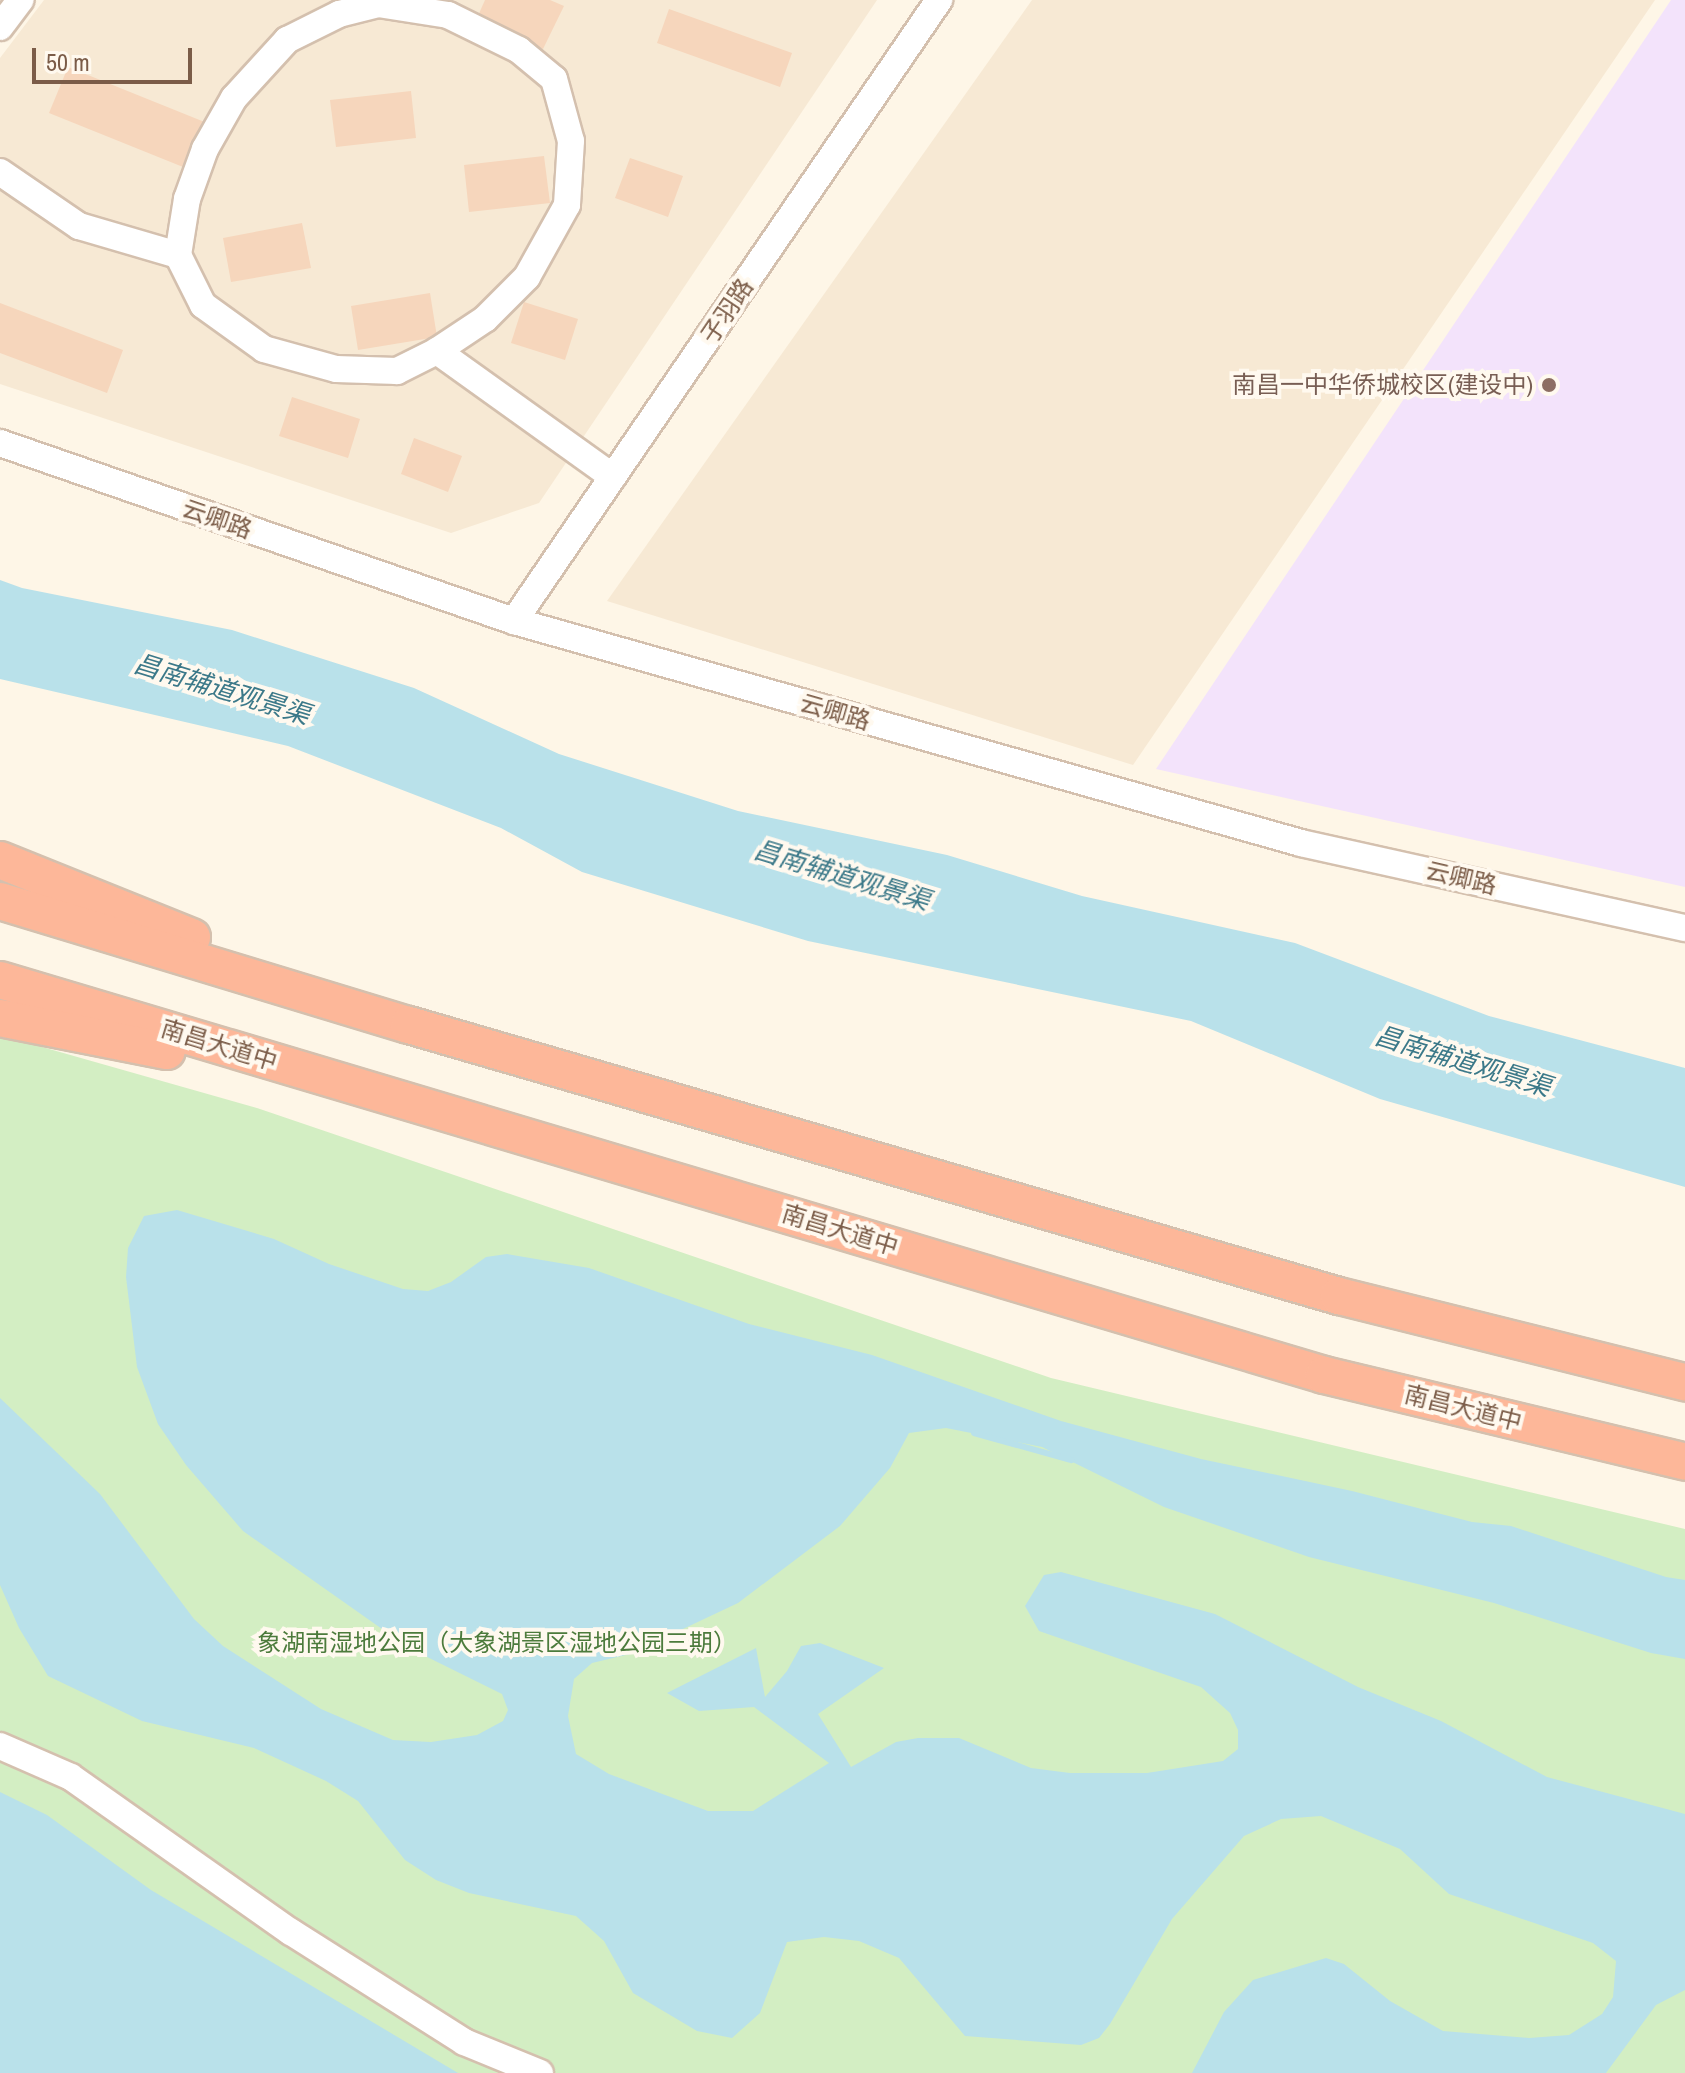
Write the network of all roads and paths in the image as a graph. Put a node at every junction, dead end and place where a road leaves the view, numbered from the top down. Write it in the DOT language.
graph roads {
  1 [pos="20,0"];
  2 [pos="939,0"];
  3 [pos="0,27"];
  4 [pos="0,172"];
  5 [pos="178,255"];
  6 [pos="437,351"];
  7 [pos="0,443"];
  8 [pos="613,477"];
  9 [pos="514,621"];
  10 [pos="0,860"];
  11 [pos="0,901"];
  12 [pos="1685,928"];
  13 [pos="0,980"];
  14 [pos="0,1018"];
  15 [pos="409,1025"];
  16 [pos="370,1090"];
  17 [pos="1685,1382"];
  18 [pos="1685,1462"];
  19 [pos="0,1746"];
  20 [pos="540,2073"];
  1 -- 3 [label="street"];
  2 -- 8 [label="street, 子羽路"];
  4 -- 5 [label="street"];
  5 -- 6 [label="street"];
  5 -- 6 [label="street"];
  6 -- 8 [label="street"];
  7 -- 9 [label="street, 云卿路"];
  8 -- 9 [label="street, 子羽路"];
  9 -- 12 [label="street, 云卿路"];
  10 -- 15 [label="highway"];
  11 -- 15 [label="highway"];
  13 -- 16 [label="highway, 南昌大道中"];
  14 -- 16 [label="highway"];
  15 -- 17 [label="highway"];
  16 -- 18 [label="highway, 南昌大道中"];
  19 -- 20 [label="street"];
}
